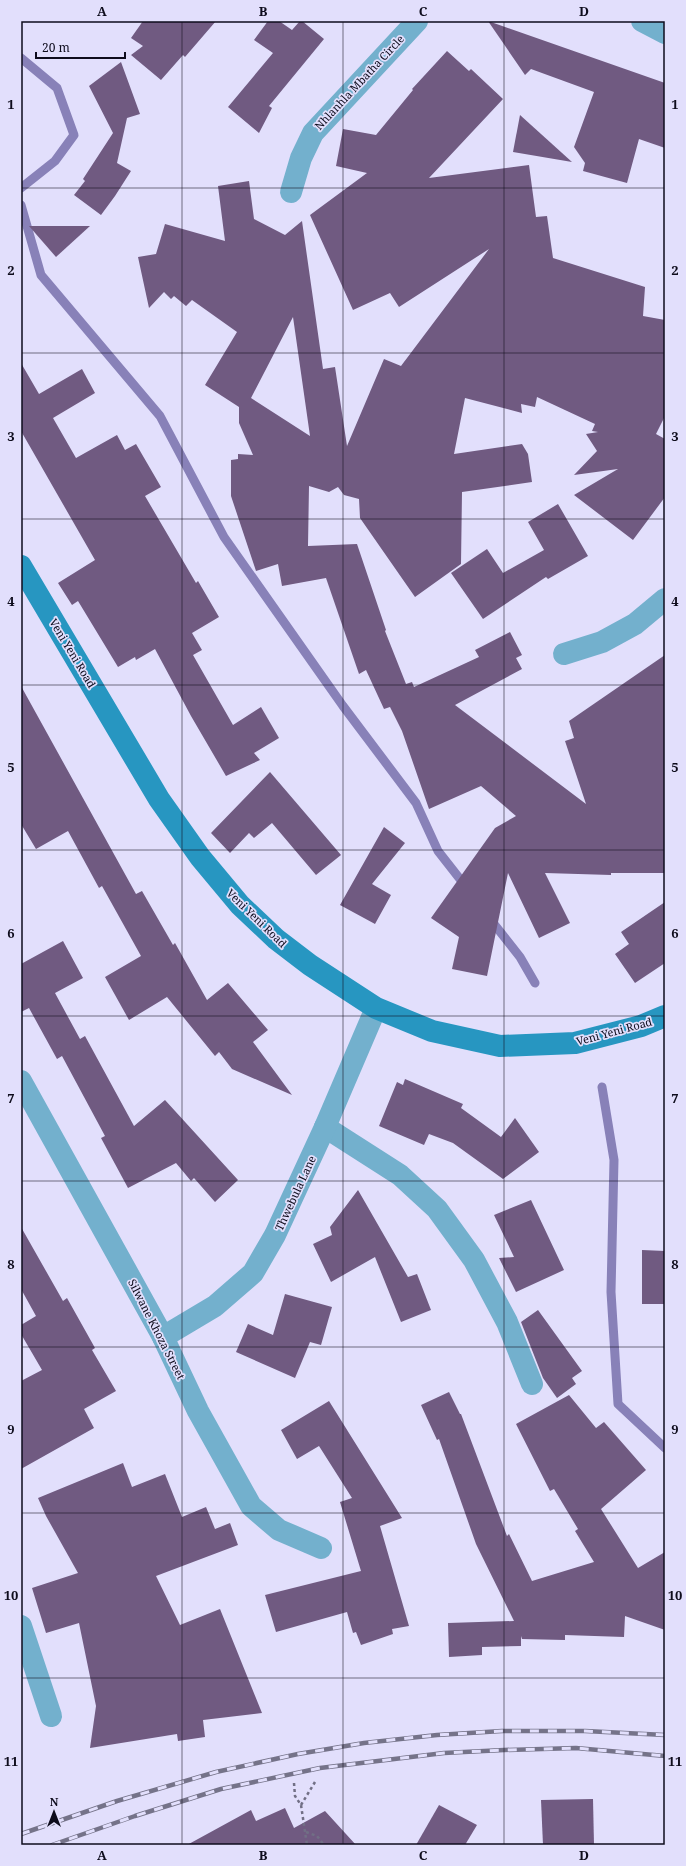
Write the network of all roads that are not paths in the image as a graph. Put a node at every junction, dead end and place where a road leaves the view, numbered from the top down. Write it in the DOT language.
graph roads {
  1 [pos="417,21"];
  2 [pos="642,21"];
  3 [pos="665,33"];
  4 [pos="291,192"];
  5 [pos="21,566"];
  6 [pos="665,599"];
  7 [pos="564,654"];
  8 [pos="376,1008"];
  9 [pos="665,1016"];
  10 [pos="21,1081"];
  11 [pos="325,1127"];
  12 [pos="163,1337"];
  13 [pos="532,1384"];
  14 [pos="321,1548"];
  15 [pos="21,1626"];
  16 [pos="51,1716"];
  1 -- 4 [label="street, Nhlanhla Mbatha Circle"];
  2 -- 3 [label="street"];
  5 -- 8 [label="street, Veni Yeni Road"];
  6 -- 7 [label="street"];
  8 -- 9 [label="street, Veni Yeni Road"];
  8 -- 11 [label="street, Thwebula Lane"];
  10 -- 12 [label="street, Silwane Khoza Street"];
  11 -- 12 [label="street, Thwebula Lane"];
  11 -- 13 [label="street"];
  12 -- 14 [label="street, Silwane Khoza Street"];
  15 -- 16 [label="street"];
}
